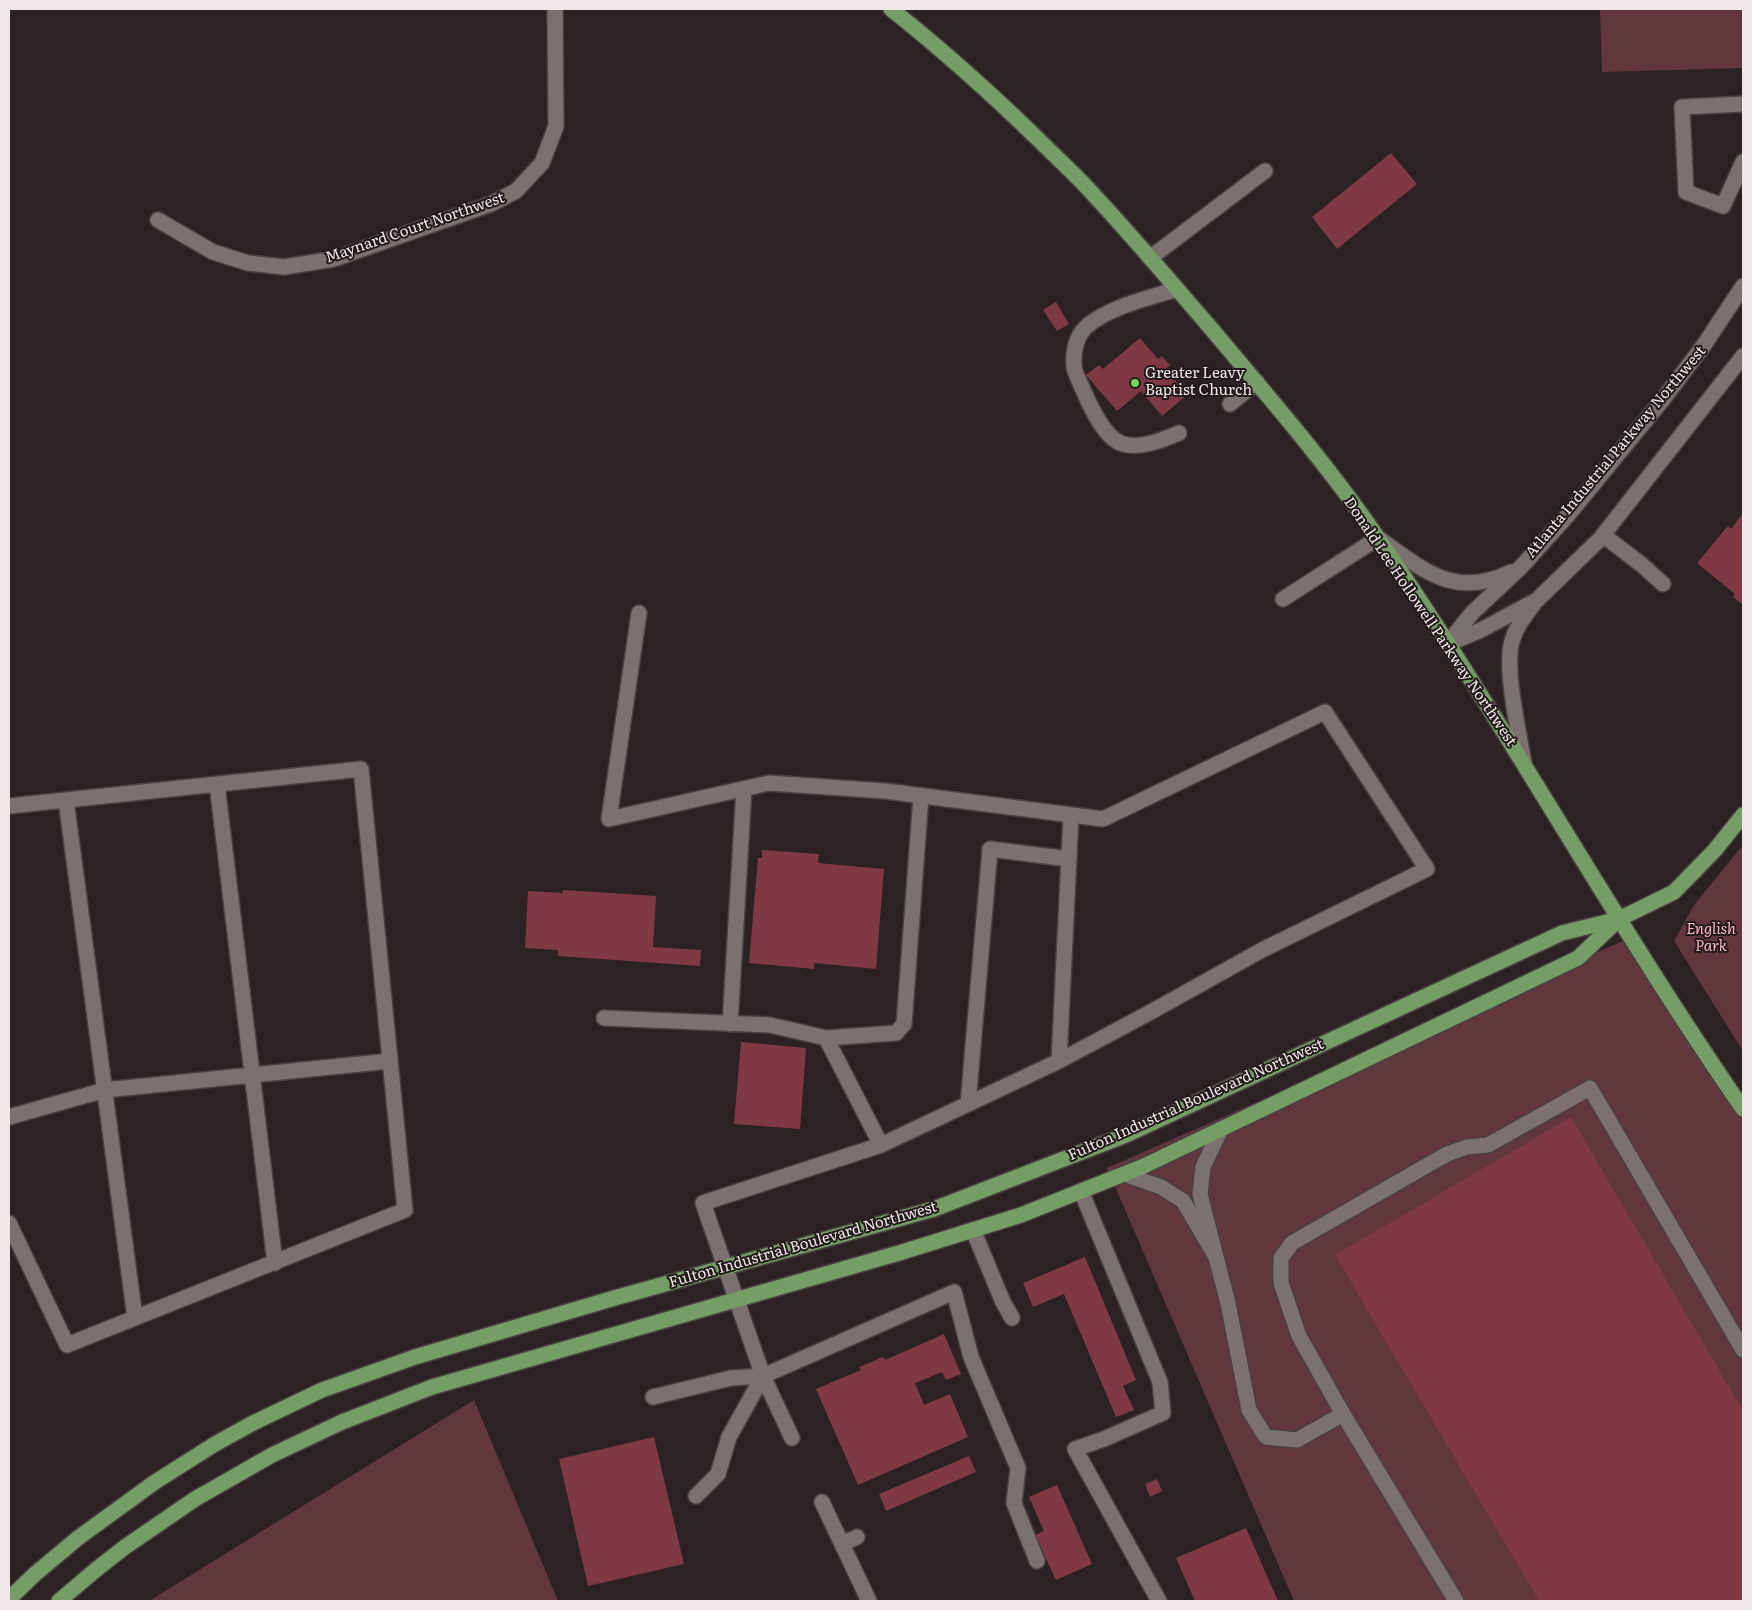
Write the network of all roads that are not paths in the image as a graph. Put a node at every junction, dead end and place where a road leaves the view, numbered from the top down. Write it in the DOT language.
graph roads {
  1 [pos="555,9"];
  2 [pos="891,9"];
  3 [pos="1743,104"];
  4 [pos="1743,162"];
  5 [pos="1266,171"];
  6 [pos="158,220"];
  7 [pos="1150,258"];
  8 [pos="1743,286"];
  9 [pos="1176,289"];
  10 [pos="1743,356"];
  11 [pos="1257,382"];
  12 [pos="1230,404"];
  13 [pos="1178,433"];
  14 [pos="1603,536"];
  15 [pos="1378,538"];
  16 [pos="1521,566"];
  17 [pos="1663,584"];
  18 [pos="1283,599"];
  19 [pos="1537,600"];
  20 [pos="639,613"];
  21 [pos="1448,643"];
  22 [pos="1524,763"];
  23 [pos="217,784"];
  24 [pos="744,789"];
  25 [pos="921,796"];
  26 [pos="66,800"];
  27 [pos="9,806"];
  28 [pos="1743,815"];
  29 [pos="1071,816"];
  30 [pos="1069,859"];
  31 [pos="1619,919"];
  32 [pos="604,1018"];
  33 [pos="730,1024"];
  34 [pos="826,1038"];
  35 [pos="390,1061"];
  36 [pos="1059,1061"];
  37 [pos="252,1074"];
  38 [pos="105,1090"];
  39 [pos="968,1104"];
  40 [pos="1743,1109"];
  41 [pos="9,1117"];
  42 [pos="1220,1129"];
  43 [pos="881,1145"];
  44 [pos="1124,1174"];
  45 [pos="1081,1191"];
  46 [pos="9,1223"];
  47 [pos="973,1230"];
  48 [pos="1216,1257"];
  49 [pos="275,1262"];
  50 [pos="725,1267"];
  51 [pos="737,1300"];
  52 [pos="135,1318"];
  53 [pos="1012,1318"];
  54 [pos="1743,1350"];
  55 [pos="763,1376"];
  56 [pos="654,1397"];
  57 [pos="1343,1414"];
  58 [pos="792,1438"];
  59 [pos="696,1496"];
  60 [pos="822,1502"];
  61 [pos="857,1537"];
  62 [pos="842,1544"];
  63 [pos="1037,1561"];
  64 [pos="9,1599"];
  65 [pos="59,1601"];
  66 [pos="869,1601"];
  67 [pos="1159,1601"];
  68 [pos="1456,1601"];
  1 -- 6 [label="street, Maynard Court Northwest"];
  2 -- 7 [label="main road, Donald Lee Hollowell Parkway Northwest"];
  3 -- 4 [label="street"];
  5 -- 7 [label="street"];
  7 -- 9 [label="main road, Donald Lee Hollowell Parkway Northwest"];
  8 -- 16 [label="street, Atlanta Industrial Parkway Northwest"];
  9 -- 11 [label="main road, Donald Lee Hollowell Parkway Northwest"];
  9 -- 13 [label="street"];
  10 -- 14 [label="street"];
  11 -- 12 [label="street"];
  11 -- 15 [label="main road, Donald Lee Hollowell Parkway Northwest"];
  14 -- 17 [label="street"];
  14 -- 19 [label="street"];
  15 -- 16 [label="street, Atlanta Industrial Parkway Northwest"];
  15 -- 18 [label="street"];
  15 -- 21 [label="main road, Donald Lee Hollowell Parkway Northwest"];
  16 -- 21 [label="street, Atlanta Industrial Parkway Northwest"];
  19 -- 21 [label="street"];
  19 -- 22 [label="street"];
  20 -- 24 [label="street"];
  21 -- 22 [label="main road, Donald Lee Hollowell Parkway Northwest"];
  22 -- 31 [label="main road, Donald Lee Hollowell Parkway Northwest"];
  23 -- 26 [label="street"];
  23 -- 35 [label="street"];
  23 -- 37 [label="street"];
  24 -- 25 [label="street"];
  24 -- 33 [label="street"];
  25 -- 29 [label="street"];
  25 -- 34 [label="street"];
  26 -- 27 [label="street"];
  26 -- 38 [label="street"];
  28 -- 31 [label="main road, Fulton Industrial Boulevard Northwest"];
  29 -- 30 [label="street"];
  29 -- 36 [label="street"];
  30 -- 36 [label="street"];
  30 -- 39 [label="street"];
  31 -- 40 [label="main road, Donald Lee Hollowell Parkway Northwest"];
  31 -- 42 [label="main road, Fulton Industrial Boulevard Northwest"];
  31 -- 50 [label="main road, Fulton Industrial Boulevard Northwest"];
  32 -- 33 [label="street"];
  33 -- 34 [label="street"];
  34 -- 43 [label="street"];
  35 -- 37 [label="street"];
  35 -- 49 [label="street"];
  36 -- 39 [label="street"];
  37 -- 38 [label="street"];
  37 -- 49 [label="street"];
  38 -- 41 [label="street"];
  38 -- 52 [label="street"];
  39 -- 43 [label="street"];
  42 -- 44 [label="main road, Fulton Industrial Boulevard Northwest"];
  42 -- 48 [label="street"];
  43 -- 50 [label="street"];
  44 -- 45 [label="main road, Fulton Industrial Boulevard Northwest"];
  44 -- 48 [label="street"];
  45 -- 47 [label="main road, Fulton Industrial Boulevard Northwest"];
  45 -- 67 [label="street"];
  46 -- 52 [label="street"];
  47 -- 51 [label="main road, Fulton Industrial Boulevard Northwest"];
  47 -- 53 [label="street"];
  48 -- 57 [label="street"];
  49 -- 52 [label="street"];
  50 -- 51 [label="street"];
  50 -- 64 [label="main road, Fulton Industrial Boulevard Northwest"];
  51 -- 55 [label="street"];
  51 -- 65 [label="main road, Fulton Industrial Boulevard Northwest"];
  54 -- 57 [label="street"];
  55 -- 56 [label="street"];
  55 -- 58 [label="street"];
  55 -- 59 [label="street"];
  55 -- 63 [label="street"];
  57 -- 68 [label="street"];
  60 -- 62 [label="street"];
  61 -- 62 [label="street"];
  62 -- 66 [label="street"];
}
